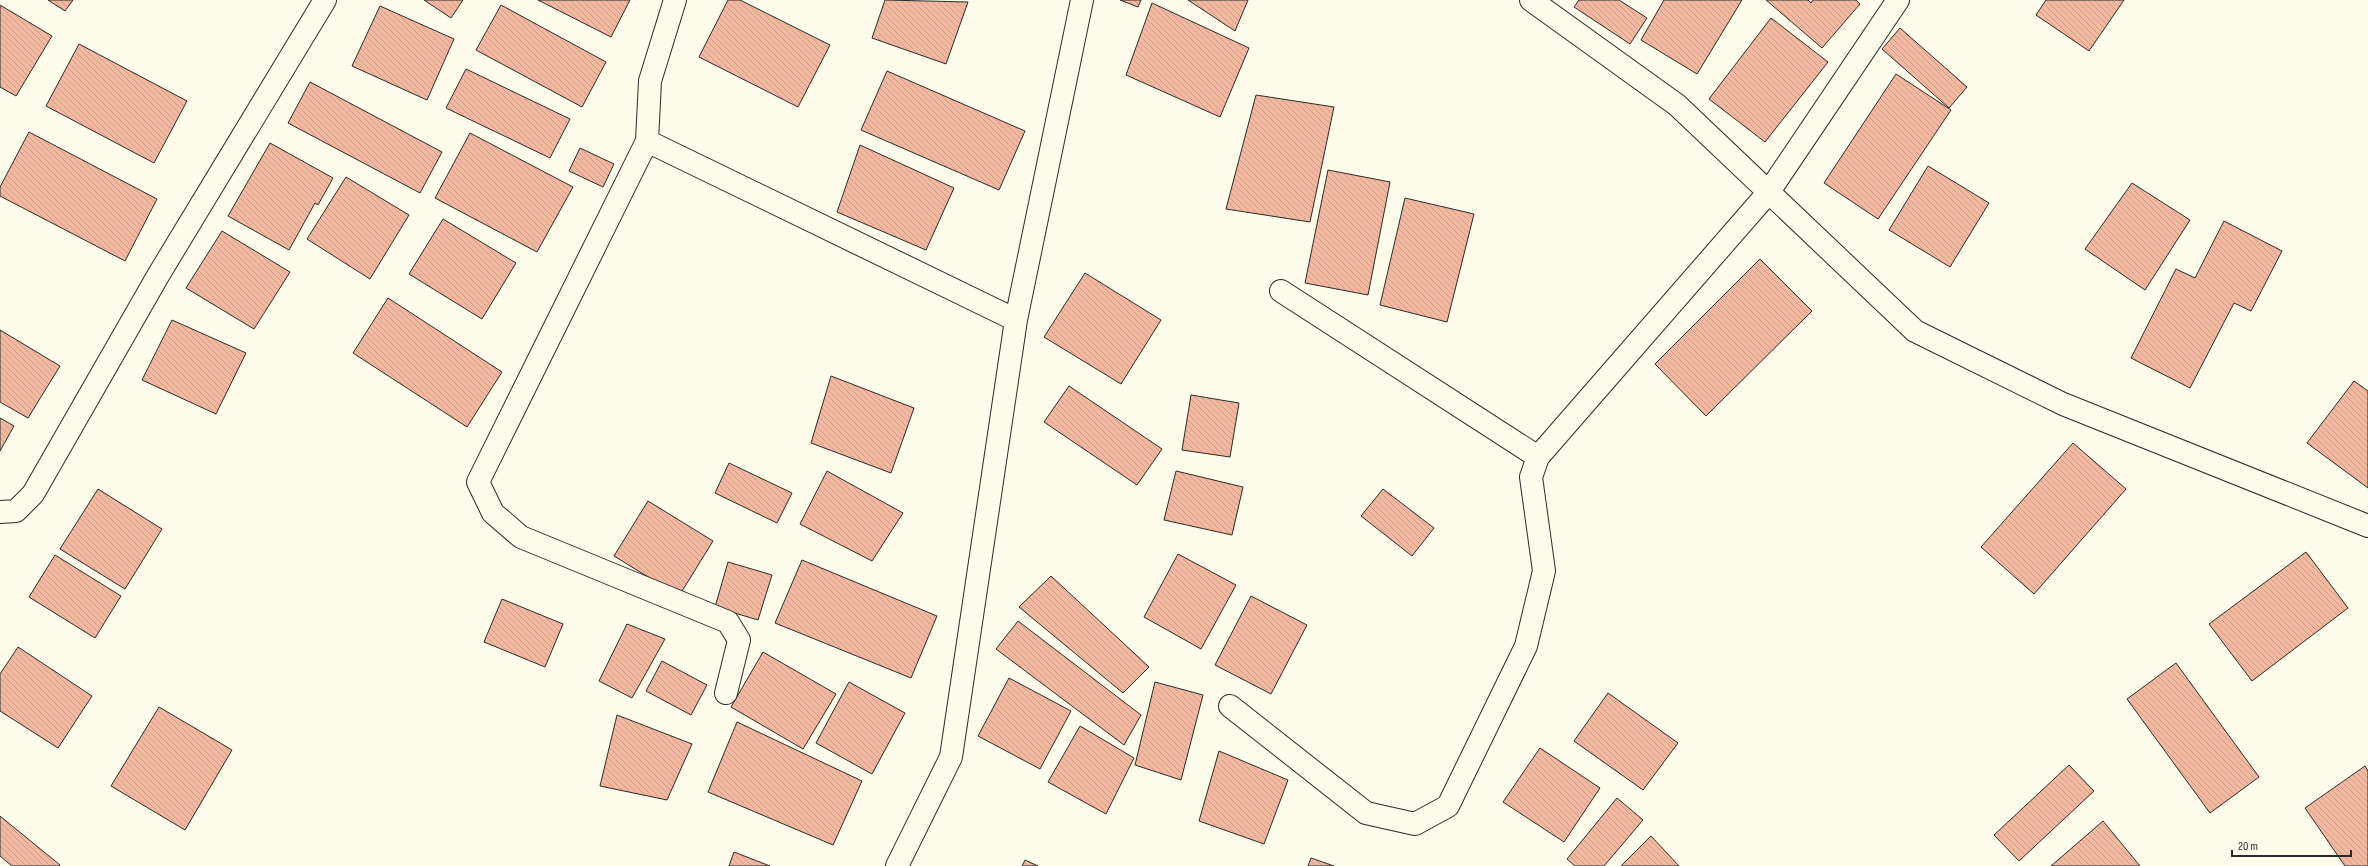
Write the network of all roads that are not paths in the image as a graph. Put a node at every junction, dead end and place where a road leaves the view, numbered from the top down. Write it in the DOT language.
graph roads {
  1 [pos="325,0"];
  2 [pos="676,0"];
  3 [pos="1082,0"];
  4 [pos="1531,0"];
  5 [pos="1898,0"];
  6 [pos="648,141"];
  7 [pos="1768,193"];
  8 [pos="1281,291"];
  9 [pos="1016,320"];
  10 [pos="1538,457"];
  11 [pos="0,512"];
  12 [pos="2368,526"];
  13 [pos="726,694"];
  14 [pos="1230,706"];
  15 [pos="897,866"];
  1 -- 11 [label="street"];
  2 -- 6 [label="street"];
  3 -- 9 [label="street"];
  4 -- 7 [label="street"];
  5 -- 7 [label="street"];
  6 -- 9 [label="street"];
  6 -- 13 [label="street"];
  7 -- 10 [label="street"];
  7 -- 12 [label="street"];
  8 -- 10 [label="street"];
  9 -- 15 [label="street"];
  10 -- 14 [label="street"];
}
